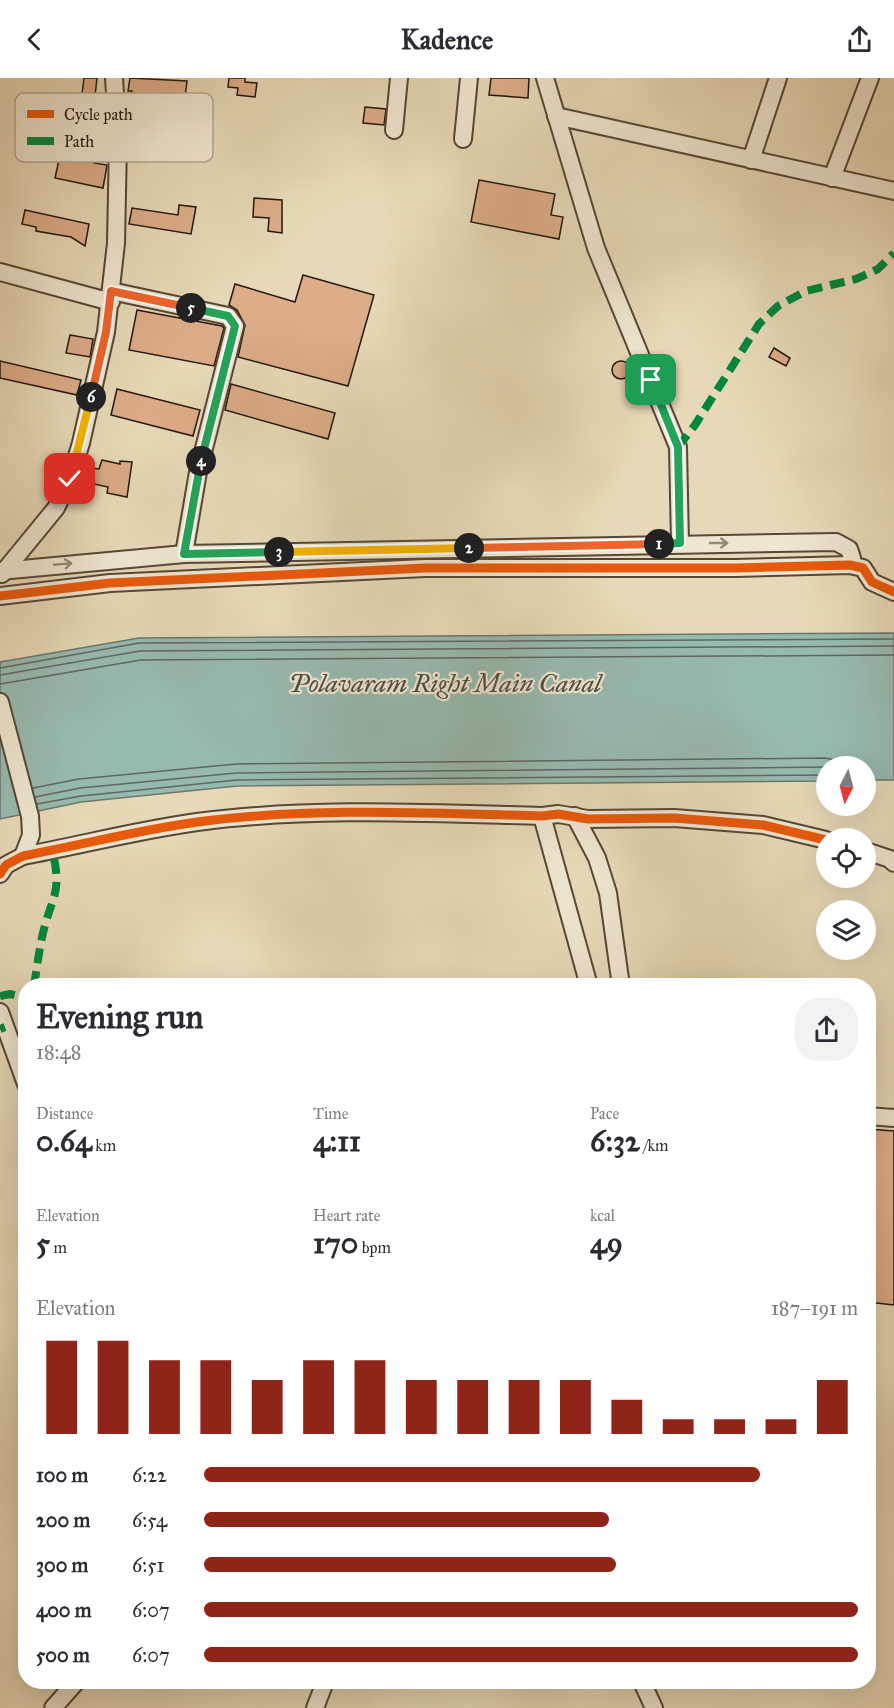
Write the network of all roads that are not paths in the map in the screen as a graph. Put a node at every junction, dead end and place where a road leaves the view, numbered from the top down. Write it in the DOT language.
graph roads {
  1 [pos="114,78"];
  2 [pos="399,78"];
  3 [pos="469,78"];
  4 [pos="545,78"];
  5 [pos="778,78"];
  6 [pos="870,78"];
  7 [pos="115,93"];
  8 [pos="556,116"];
  9 [pos="394,130"];
  10 [pos="463,139"];
  11 [pos="752,160"];
  12 [pos="118,162"];
  13 [pos="832,178"];
  14 [pos="894,191"];
  15 [pos="0,272"];
  16 [pos="111,297"];
  17 [pos="680,543"];
  18 [pos="184,554"];
  19 [pos="850,565"];
  20 [pos="2,572"];
  21 [pos="894,592"];
  22 [pos="0,596"];
  23 [pos="0,702"];
  24 [pos="542,816"];
  25 [pos="575,816"];
  26 [pos="816,838"];
  27 [pos="876,854"];
  28 [pos="24,856"];
  29 [pos="894,863"];
  30 [pos="2,869"];
  31 [pos="587,978"];
  32 [pos="620,978"];
  33 [pos="0,1012"];
  34 [pos="18,1062"];
  35 [pos="876,1117"];
  36 [pos="894,1118"];
  37 [pos="70,1689"];
  38 [pos="322,1689"];
  39 [pos="645,1689"];
  40 [pos="52,1708"];
  41 [pos="315,1708"];
  42 [pos="654,1708"];
  1 -- 7 [label="street"];
  2 -- 9 [label="street"];
  3 -- 10 [label="street"];
  4 -- 8 [label="street"];
  5 -- 11 [label="street"];
  6 -- 13 [label="street"];
  8 -- 11 [label="street"];
  8 -- 17 [label="street"];
  11 -- 13 [label="street"];
  12 -- 16 [label="street"];
  13 -- 14 [label="street"];
  15 -- 16 [label="street"];
  16 -- 18 [label="street"];
  16 -- 20 [label="street"];
  17 -- 18 [label="street"];
  17 -- 19 [label="street, one-way"];
  20 -- 18 [label="street, one-way"];
  19 -- 21 [label="street"];
  19 -- 22 [label="street"];
  23 -- 28 [label="street"];
  24 -- 25 [label="street"];
  24 -- 28 [label="street"];
  24 -- 31 [label="street"];
  25 -- 26 [label="street"];
  25 -- 32 [label="street"];
  27 -- 29 [label="street"];
  28 -- 30 [label="street"];
  33 -- 34 [label="street"];
  35 -- 36 [label="street"];
  37 -- 40 [label="street"];
  38 -- 41 [label="street"];
  39 -- 42 [label="street"];
}
